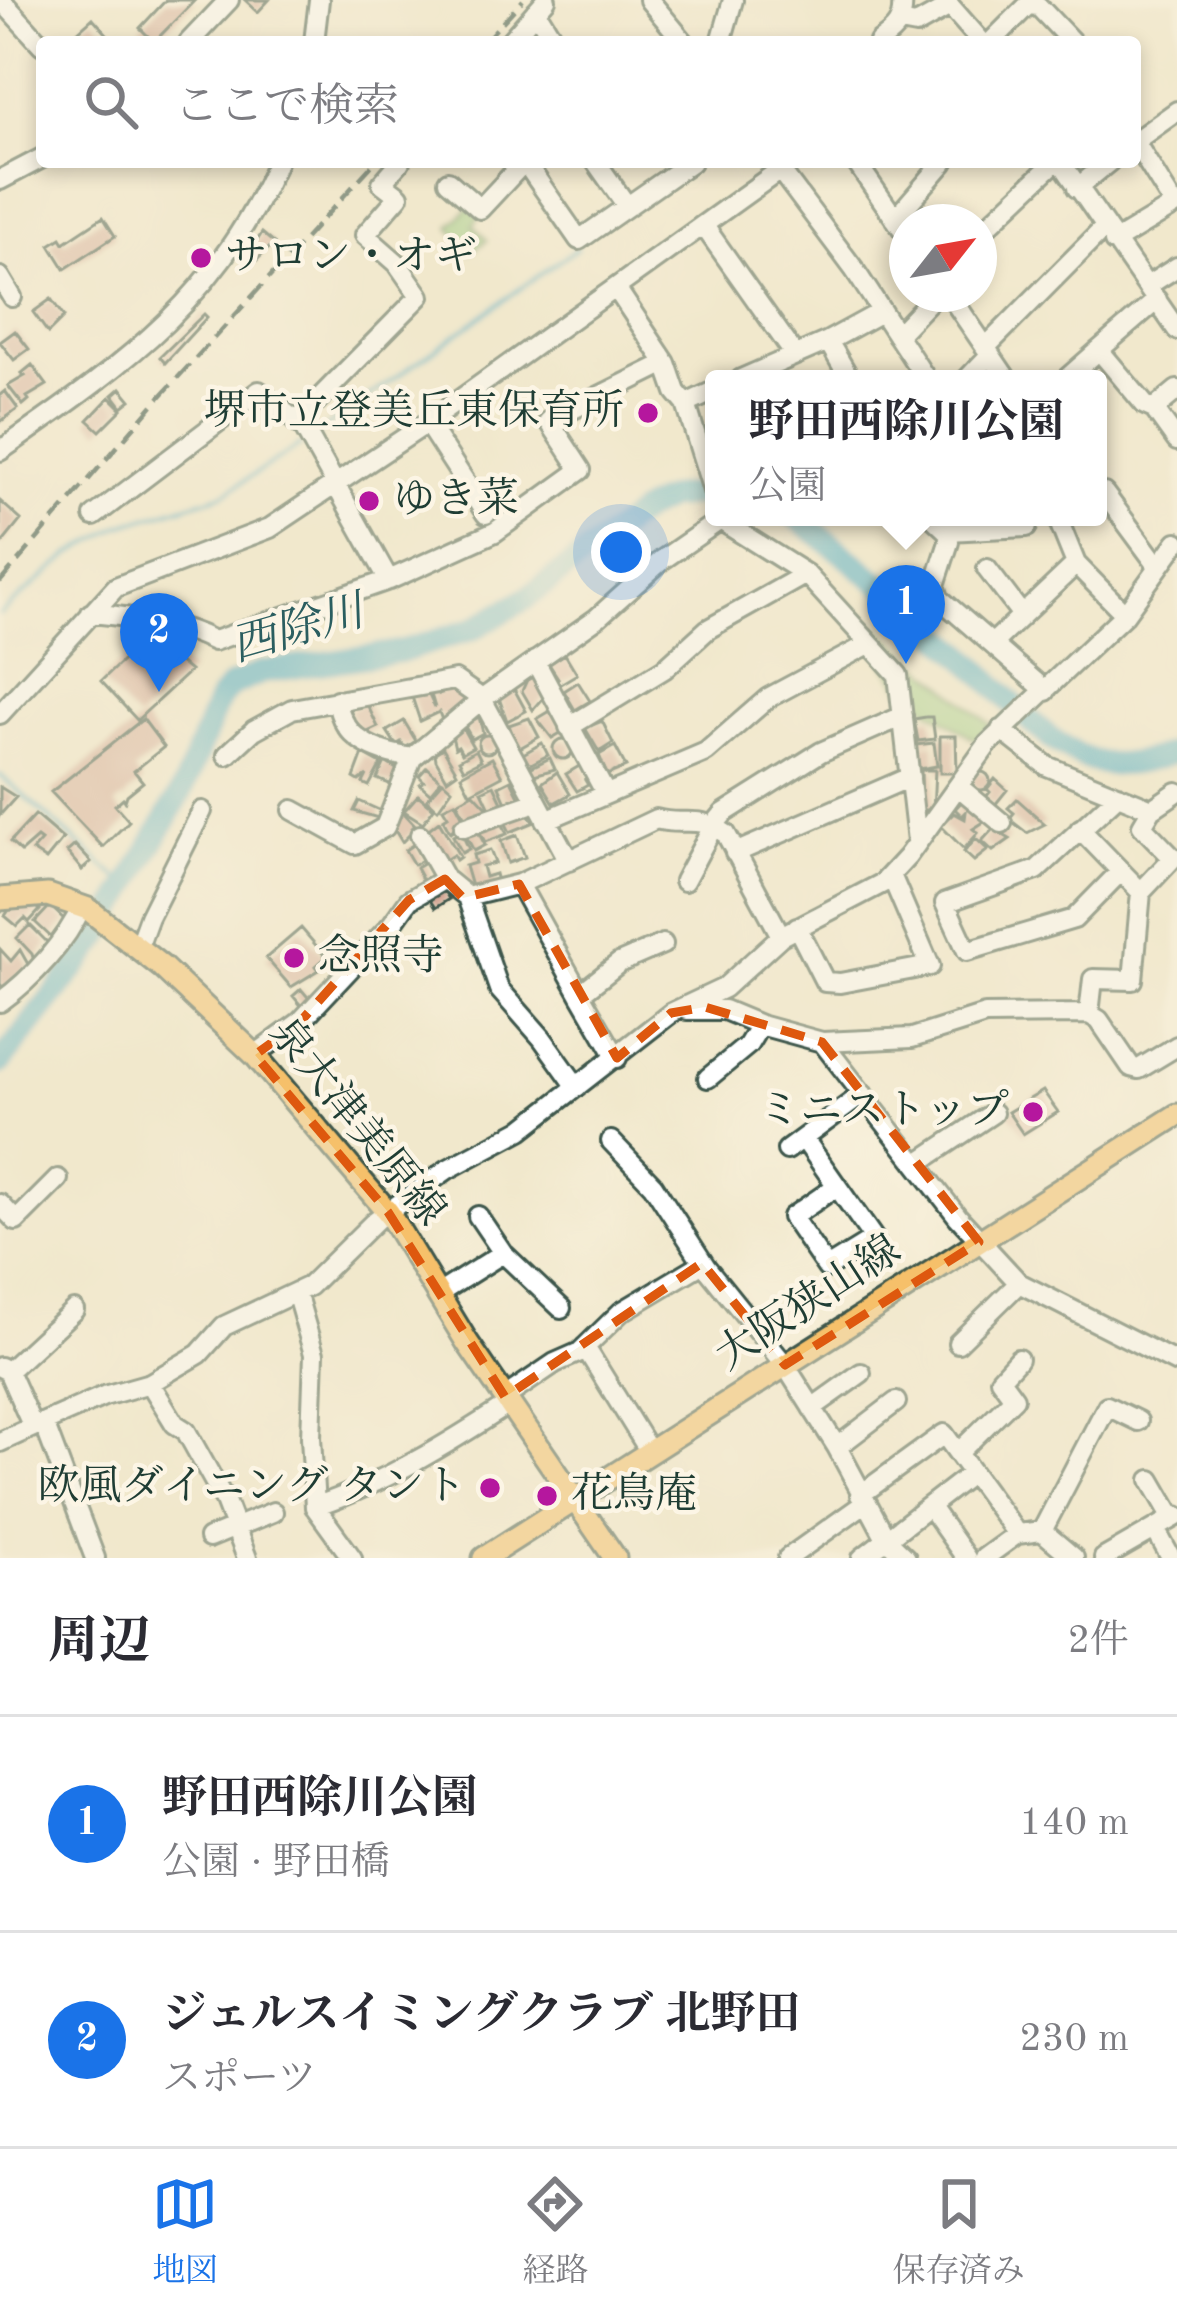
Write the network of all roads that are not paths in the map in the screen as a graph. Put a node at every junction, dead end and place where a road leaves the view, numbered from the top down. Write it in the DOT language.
graph roads {
  1 [pos="1,0"];
  2 [pos="229,0"];
  3 [pos="319,0"];
  4 [pos="649,0"];
  5 [pos="733,0"];
  6 [pos="902,0"];
  7 [pos="541,6"];
  8 [pos="900,22"];
  9 [pos="195,36"];
  10 [pos="315,36"];
  11 [pos="514,36"];
  12 [pos="553,36"];
  13 [pos="679,36"];
  14 [pos="723,36"];
  15 [pos="888,36"];
  16 [pos="976,36"];
  17 [pos="987,36"];
  18 [pos="1066,36"];
  19 [pos="36,38"];
  20 [pos="1177,111"];
  21 [pos="1141,138"];
  22 [pos="1141,151"];
  23 [pos="36,161"];
  24 [pos="274,168"];
  25 [pos="395,168"];
  26 [pos="518,168"];
  27 [pos="528,168"];
  28 [pos="600,168"];
  29 [pos="683,168"];
  30 [pos="777,168"];
  31 [pos="783,168"];
  32 [pos="860,168"];
  33 [pos="940,168"];
  34 [pos="1051,168"];
  35 [pos="1062,168"];
  36 [pos="1102,168"];
  37 [pos="0,180"];
  38 [pos="448,181"];
  39 [pos="1077,188"];
  40 [pos="916,204"];
  41 [pos="1176,204"];
  42 [pos="627,206"];
  43 [pos="889,210"];
  44 [pos="997,218"];
  45 [pos="704,226"];
  46 [pos="1109,235"];
  47 [pos="1177,267"];
  48 [pos="0,277"];
  49 [pos="616,288"];
  50 [pos="1152,293"];
  51 [pos="12,297"];
  52 [pos="881,312"];
  53 [pos="919,312"];
  54 [pos="962,312"];
  55 [pos="1177,330"];
  56 [pos="897,335"];
  57 [pos="828,341"];
  58 [pos="1099,350"];
  59 [pos="988,351"];
  60 [pos="795,355"];
  61 [pos="667,363"];
  62 [pos="761,370"];
  63 [pos="845,370"];
  64 [pos="920,370"];
  65 [pos="974,370"];
  66 [pos="1001,370"];
  67 [pos="1076,370"];
  68 [pos="1177,390"];
  69 [pos="705,400"];
  70 [pos="1154,409"];
  71 [pos="690,414"];
  72 [pos="705,419"];
  73 [pos="296,422"];
  74 [pos="427,423"];
  75 [pos="1177,441"];
  76 [pos="0,451"];
  77 [pos="705,456"];
  78 [pos="334,485"];
  79 [pos="1108,491"];
  80 [pos="486,514"];
  81 [pos="94,516"];
  82 [pos="710,526"];
  83 [pos="731,526"];
  84 [pos="943,526"];
  85 [pos="1020,526"];
  86 [pos="1061,526"];
  87 [pos="1028,527"];
  88 [pos="1177,542"];
  89 [pos="1076,564"];
  90 [pos="1158,566"];
  91 [pos="987,569"];
  92 [pos="806,574"];
  93 [pos="388,580"];
  94 [pos="91,613"];
  95 [pos="1125,614"];
  96 [pos="1022,615"];
  97 [pos="992,644"];
  98 [pos="867,645"];
  99 [pos="535,661"];
  100 [pos="1042,695"];
  101 [pos="482,698"];
  102 [pos="337,700"];
  103 [pos="0,714"];
  104 [pos="903,716"];
  105 [pos="569,727"];
  106 [pos="1005,727"];
  107 [pos="227,754"];
  108 [pos="412,758"];
  109 [pos="910,777"];
  110 [pos="959,787"];
  111 [pos="1177,792"];
  112 [pos="606,794"];
  113 [pos="1118,795"];
  114 [pos="536,802"];
  115 [pos="1152,809"];
  116 [pos="293,810"];
  117 [pos="202,811"];
  118 [pos="546,820"];
  119 [pos="1002,824"];
  120 [pos="714,825"];
  121 [pos="464,827"];
  122 [pos="1080,829"];
  123 [pos="421,835"];
  124 [pos="917,842"];
  125 [pos="735,853"];
  126 [pos="569,861"];
  127 [pos="462,863"];
  128 [pos="1119,873"];
  129 [pos="890,875"];
  130 [pos="444,877"];
  131 [pos="685,881"];
  132 [pos="520,884"];
  133 [pos="1141,892"];
  134 [pos="467,897"];
  135 [pos="0,899"];
  136 [pos="87,909"];
  137 [pos="789,932"];
  138 [pos="135,944"];
  139 [pos="663,944"];
  140 [pos="724,988"];
  141 [pos="580,994"];
  142 [pos="0,1002"];
  143 [pos="724,1010"];
  144 [pos="671,1013"];
  145 [pos="1089,1014"];
  146 [pos="760,1025"];
  147 [pos="822,1042"];
  148 [pos="1177,1046"];
  149 [pos="255,1054"];
  150 [pos="617,1058"];
  151 [pos="708,1078"];
  152 [pos="577,1087"];
  153 [pos="863,1094"];
  154 [pos="993,1113"];
  155 [pos="1177,1115"];
  156 [pos="610,1142"];
  157 [pos="918,1163"];
  158 [pos="58,1179"];
  159 [pos="837,1186"];
  160 [pos="0,1204"];
  161 [pos="388,1212"];
  162 [pos="478,1216"];
  163 [pos="979,1242"];
  164 [pos="503,1253"];
  165 [pos="703,1263"];
  166 [pos="1019,1283"];
  167 [pos="296,1292"];
  168 [pos="438,1294"];
  169 [pos="561,1308"];
  170 [pos="74,1310"];
  171 [pos="958,1343"];
  172 [pos="585,1347"];
  173 [pos="1018,1359"];
  174 [pos="1177,1363"];
  175 [pos="785,1365"];
  176 [pos="4,1369"];
  177 [pos="861,1373"];
  178 [pos="151,1383"];
  179 [pos="507,1401"];
  180 [pos="896,1402"];
  181 [pos="812,1408"];
  182 [pos="1138,1420"];
  183 [pos="39,1425"];
  184 [pos="0,1442"];
  185 [pos="837,1447"];
  186 [pos="650,1452"];
  187 [pos="958,1453"];
  188 [pos="972,1473"];
  189 [pos="1151,1480"];
  190 [pos="862,1499"];
  191 [pos="574,1501"];
  192 [pos="314,1507"];
  193 [pos="930,1508"];
  194 [pos="273,1512"];
  195 [pos="1175,1517"];
  196 [pos="235,1527"];
  197 [pos="1155,1529"];
  198 [pos="1042,1532"];
  199 [pos="1017,1534"];
  200 [pos="209,1538"];
  201 [pos="886,1540"];
  202 [pos="95,1558"];
  203 [pos="247,1558"];
  204 [pos="352,1558"];
  205 [pos="484,1558"];
  206 [pos="615,1558"];
  207 [pos="788,1558"];
  208 [pos="862,1558"];
  209 [pos="906,1558"];
  210 [pos="965,1558"];
  211 [pos="984,1558"];
  212 [pos="1074,1558"];
  213 [pos="1104,1558"];
  214 [pos="1171,1558"];
  1 -- 19 [label="street"];
  2 -- 9 [label="street"];
  3 -- 10 [label="street"];
  4 -- 13 [label="street"];
  5 -- 14 [label="street"];
  6 -- 8 [label="street"];
  7 -- 11 [label="street"];
  7 -- 12 [label="street"];
  8 -- 15 [label="street"];
  8 -- 16 [label="street"];
  17 -- 18 [label="street"];
  20 -- 21 [label="street"];
  22 -- 41 [label="street"];
  23 -- 37 [label="street"];
  24 -- 76 [label="street"];
  25 -- 73 [label="street"];
  26 -- 38 [label="street"];
  27 -- 42 [label="street"];
  28 -- 42 [label="street"];
  29 -- 42 [label="street"];
  30 -- 45 [label="street"];
  31 -- 52 [label="street"];
  32 -- 43 [label="street"];
  33 -- 40 [label="street"];
  34 -- 44 [label="street"];
  35 -- 39 [label="street"];
  36 -- 39 [label="street"];
  39 -- 46 [label="street"];
  41 -- 46 [label="street"];
  45 -- 49 [label="street"];
  45 -- 60 [label="street"];
  46 -- 50 [label="street"];
  46 -- 59 [label="street"];
  47 -- 50 [label="street"];
  48 -- 51 [label="street"];
  49 -- 61 [label="street"];
  49 -- 74 [label="street"];
  50 -- 55 [label="street"];
  50 -- 58 [label="street"];
  52 -- 56 [label="street"];
  52 -- 57 [label="street"];
  53 -- 56 [label="street"];
  54 -- 59 [label="street"];
  56 -- 64 [label="street"];
  57 -- 60 [label="street"];
  57 -- 63 [label="street"];
  58 -- 67 [label="street"];
  58 -- 70 [label="street"];
  59 -- 65 [label="street"];
  59 -- 66 [label="street"];
  60 -- 62 [label="street"];
  61 -- 71 [label="street"];
  61 -- 93 [label="street"];
  68 -- 70 [label="street"];
  69 -- 71 [label="street"];
  70 -- 75 [label="street"];
  71 -- 72 [label="street"];
  71 -- 77 [label="street"];
  73 -- 78 [label="street"];
  73 -- 81 [label="street"];
  74 -- 78 [label="street"];
  74 -- 80 [label="street"];
  78 -- 93 [label="street"];
  78 -- 94 [label="street"];
  79 -- 90 [label="street"];
  82 -- 99 [label="street"];
  83 -- 92 [label="street"];
  84 -- 97 [label="street"];
  85 -- 87 [label="street"];
  86 -- 89 [label="street"];
  88 -- 90 [label="street"];
  89 -- 95 [label="street"];
  89 -- 96 [label="street"];
  90 -- 95 [label="street"];
  91 -- 96 [label="street"];
  92 -- 98 [label="street"];
  92 -- 105 [label="street"];
  93 -- 94 [label="street"];
  94 -- 103 [label="street"];
  95 -- 100 [label="street"];
  96 -- 97 [label="street"];
  97 -- 100 [label="street"];
  98 -- 104 [label="street"];
  98 -- 112 [label="street"];
  99 -- 101 [label="street"];
  99 -- 105 [label="street"];
  100 -- 106 [label="street"];
  101 -- 102 [label="street"];
  101 -- 108 [label="street"];
  101 -- 114 [label="street"];
  102 -- 107 [label="street"];
  102 -- 108 [label="street"];
  104 -- 109 [label="street"];
  104 -- 120 [label="street"];
  105 -- 112 [label="street"];
  106 -- 110 [label="street"];
  106 -- 113 [label="street"];
  108 -- 116 [label="street"];
  109 -- 124 [label="street"];
  109 -- 125 [label="street"];
  110 -- 119 [label="street"];
  110 -- 124 [label="street"];
  111 -- 115 [label="street"];
  112 -- 118 [label="street"];
  113 -- 115 [label="street"];
  113 -- 122 [label="street"];
  114 -- 118 [label="street"];
  114 -- 121 [label="street"];
  115 -- 133 [label="street"];
  117 -- 138 [label="street"];
  118 -- 126 [label="street"];
  120 -- 125 [label="street"];
  120 -- 126 [label="street"];
  120 -- 131 [label="street"];
  122 -- 128 [label="street"];
  122 -- 128 [label="street"];
  123 -- 130 [label="street"];
  124 -- 129 [label="street"];
  125 -- 137 [label="street"];
  126 -- 132 [label="street"];
  127 -- 130 [label="street"];
  128 -- 133 [label="street"];
  129 -- 137 [label="street"];
  129 -- 137 [label="street"];
  130 -- 134 [label="street"];
  130 -- 149 [label="street"];
  132 -- 134 [label="street"];
  132 -- 141 [label="street"];
  133 -- 145 [label="street"];
  134 -- 152 [label="street"];
  135 -- 136 [label="main road, 泉大津美原線"];
  136 -- 138 [label="main road, 泉大津美原線"];
  136 -- 142 [label="street"];
  137 -- 140 [label="street"];
  138 -- 149 [label="main road, 泉大津美原線"];
  139 -- 141 [label="street"];
  140 -- 143 [label="street"];
  140 -- 144 [label="street"];
  141 -- 150 [label="street"];
  143 -- 144 [label="street"];
  143 -- 146 [label="street"];
  144 -- 150 [label="street"];
  145 -- 147 [label="street"];
  145 -- 148 [label="street"];
  146 -- 147 [label="street"];
  146 -- 151 [label="street"];
  147 -- 153 [label="street"];
  149 -- 161 [label="main road, 泉大津美原線"];
  150 -- 152 [label="street"];
  152 -- 161 [label="street"];
  153 -- 157 [label="street"];
  153 -- 159 [label="street"];
  154 -- 157 [label="street"];
  155 -- 163 [label="main road, 大阪狭山線"];
  156 -- 165 [label="street"];
  157 -- 163 [label="street"];
  158 -- 160 [label="street"];
  159 -- 159 [label="street"];
  161 -- 167 [label="street"];
  161 -- 168 [label="main road, 泉大津美原線"];
  162 -- 164 [label="street"];
  163 -- 166 [label="street"];
  163 -- 175 [label="main road, 大阪狭山線"];
  164 -- 168 [label="street"];
  164 -- 169 [label="street"];
  165 -- 172 [label="street"];
  165 -- 175 [label="street"];
  166 -- 171 [label="street"];
  166 -- 174 [label="street"];
  167 -- 178 [label="street"];
  167 -- 192 [label="street"];
  168 -- 179 [label="main road, 泉大津美原線"];
  170 -- 176 [label="street"];
  172 -- 179 [label="street"];
  172 -- 186 [label="street"];
  173 -- 187 [label="street"];
  175 -- 181 [label="street"];
  175 -- 186 [label="main road, 大阪狭山線"];
  176 -- 183 [label="street"];
  177 -- 181 [label="street"];
  178 -- 183 [label="street"];
  178 -- 196 [label="street"];
  179 -- 191 [label="main road, 泉大津美原線"];
  179 -- 192 [label="street"];
  180 -- 185 [label="street"];
  181 -- 185 [label="street"];
  182 -- 198 [label="street"];
  183 -- 184 [label="street"];
  183 -- 202 [label="street"];
  185 -- 190 [label="street"];
  186 -- 191 [label="main road, 大阪狭山線"];
  187 -- 188 [label="street"];
  187 -- 190 [label="street"];
  188 -- 193 [label="street"];
  188 -- 199 [label="street"];
  189 -- 195 [label="street"];
  190 -- 201 [label="street"];
  190 -- 207 [label="street"];
  191 -- 205 [label="main road, 大阪狭山線"];
  191 -- 206 [label="main road, 泉大津美原線"];
  192 -- 204 [label="street"];
  193 -- 201 [label="street"];
  193 -- 210 [label="street"];
  194 -- 196 [label="street"];
  195 -- 197 [label="street"];
  196 -- 200 [label="street"];
  196 -- 203 [label="street"];
  197 -- 213 [label="street"];
  197 -- 214 [label="street"];
  198 -- 199 [label="street"];
  198 -- 212 [label="street"];
  199 -- 211 [label="street"];
  201 -- 208 [label="street"];
  201 -- 209 [label="street"];
}
